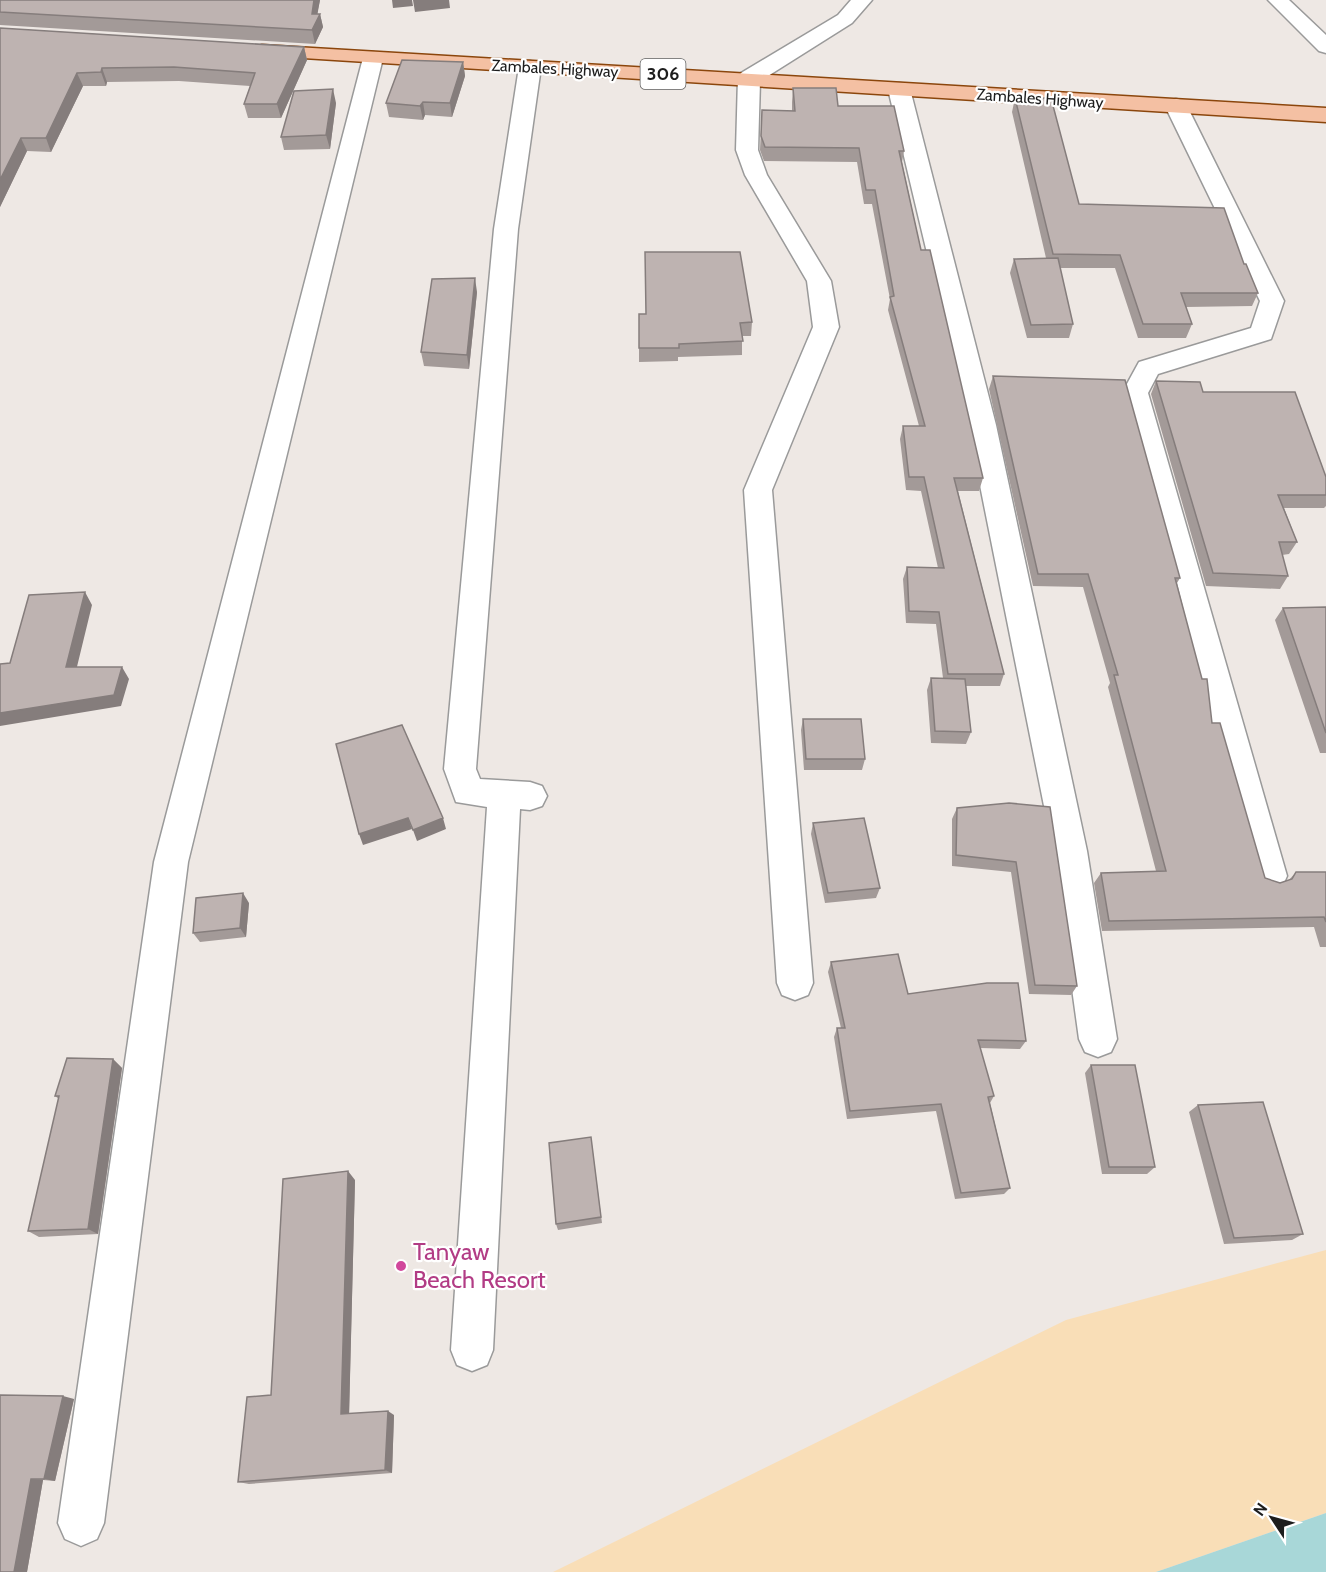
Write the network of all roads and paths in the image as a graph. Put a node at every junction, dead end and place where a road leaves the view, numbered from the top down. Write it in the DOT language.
graph roads {
  1 [pos="862,0"];
  2 [pos="1278,0"];
  3 [pos="1326,47"];
  4 [pos="244,50"];
  5 [pos="373,58"];
  6 [pos="530,67"];
  7 [pos="749,78"];
  8 [pos="899,89"];
  9 [pos="1176,106"];
  10 [pos="1326,115"];
  11 [pos="1270,876"];
  12 [pos="795,983"];
  13 [pos="1098,1038"];
  14 [pos="472,1350"];
  15 [pos="81,1522"];
  1 -- 7 [label="street"];
  2 -- 3 [label="street"];
  4 -- 5 [label="main road, Zambales Highway / 306"];
  5 -- 6 [label="main road, Zambales Highway / 306"];
  5 -- 15 [label="street"];
  6 -- 7 [label="main road, Zambales Highway / 306"];
  6 -- 14 [label="street"];
  7 -- 8 [label="main road, Zambales Highway / 306"];
  7 -- 12 [label="street"];
  8 -- 9 [label="main road, Zambales Highway / 306"];
  8 -- 13 [label="street"];
  9 -- 10 [label="main road, Zambales Highway / 306"];
  9 -- 11 [label="street"];
}
